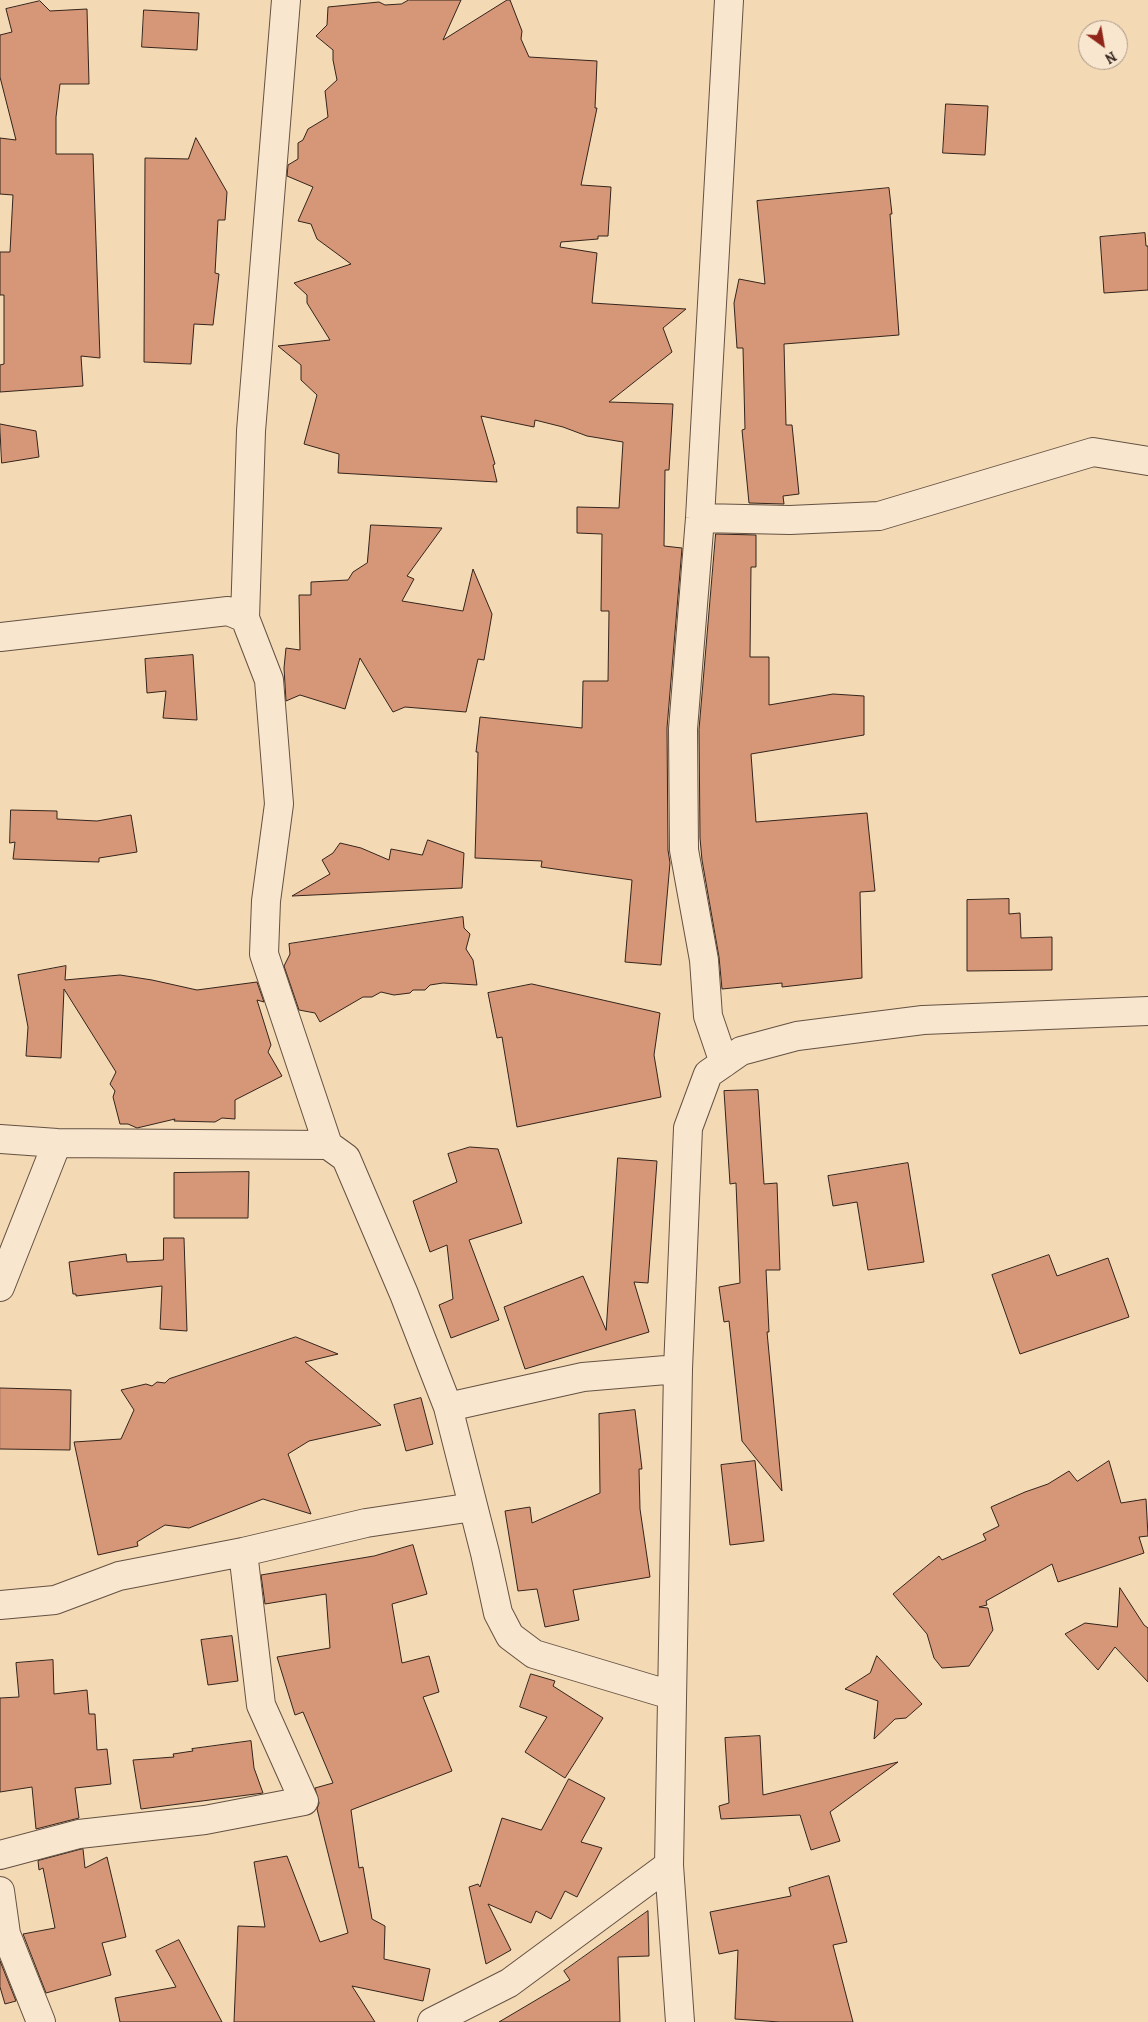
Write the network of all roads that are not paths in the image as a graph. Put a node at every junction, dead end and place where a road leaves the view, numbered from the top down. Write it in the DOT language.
graph roads {
  1 [pos="286,0"];
  2 [pos="729,0"];
  3 [pos="1148,461"];
  4 [pos="700,518"];
  5 [pos="245,618"];
  6 [pos="0,636"];
  7 [pos="1148,1011"];
  8 [pos="724,1063"];
  9 [pos="0,1139"];
  10 [pos="57,1143"];
  11 [pos="328,1145"];
  12 [pos="0,1287"];
  13 [pos="678,1369"];
  14 [pos="448,1407"];
  15 [pos="473,1507"];
  16 [pos="242,1552"];
  17 [pos="0,1605"];
  18 [pos="671,1695"];
  19 [pos="0,1855"];
  20 [pos="669,1865"];
  21 [pos="0,1891"];
  22 [pos="41,2022"];
  23 [pos="432,2022"];
  24 [pos="680,2022"];
  1 -- 5 [label="street"];
  2 -- 4 [label="street"];
  3 -- 4 [label="street"];
  4 -- 8 [label="street"];
  5 -- 6 [label="street"];
  5 -- 11 [label="street"];
  7 -- 8 [label="street"];
  8 -- 13 [label="street"];
  9 -- 10 [label="street"];
  10 -- 11 [label="street"];
  10 -- 12 [label="street"];
  11 -- 14 [label="street"];
  13 -- 14 [label="street"];
  13 -- 18 [label="street"];
  14 -- 15 [label="street"];
  15 -- 16 [label="street"];
  15 -- 18 [label="street"];
  16 -- 17 [label="street"];
  16 -- 19 [label="street"];
  18 -- 20 [label="street"];
  20 -- 23 [label="street"];
  20 -- 24 [label="street"];
  21 -- 22 [label="street"];
}
